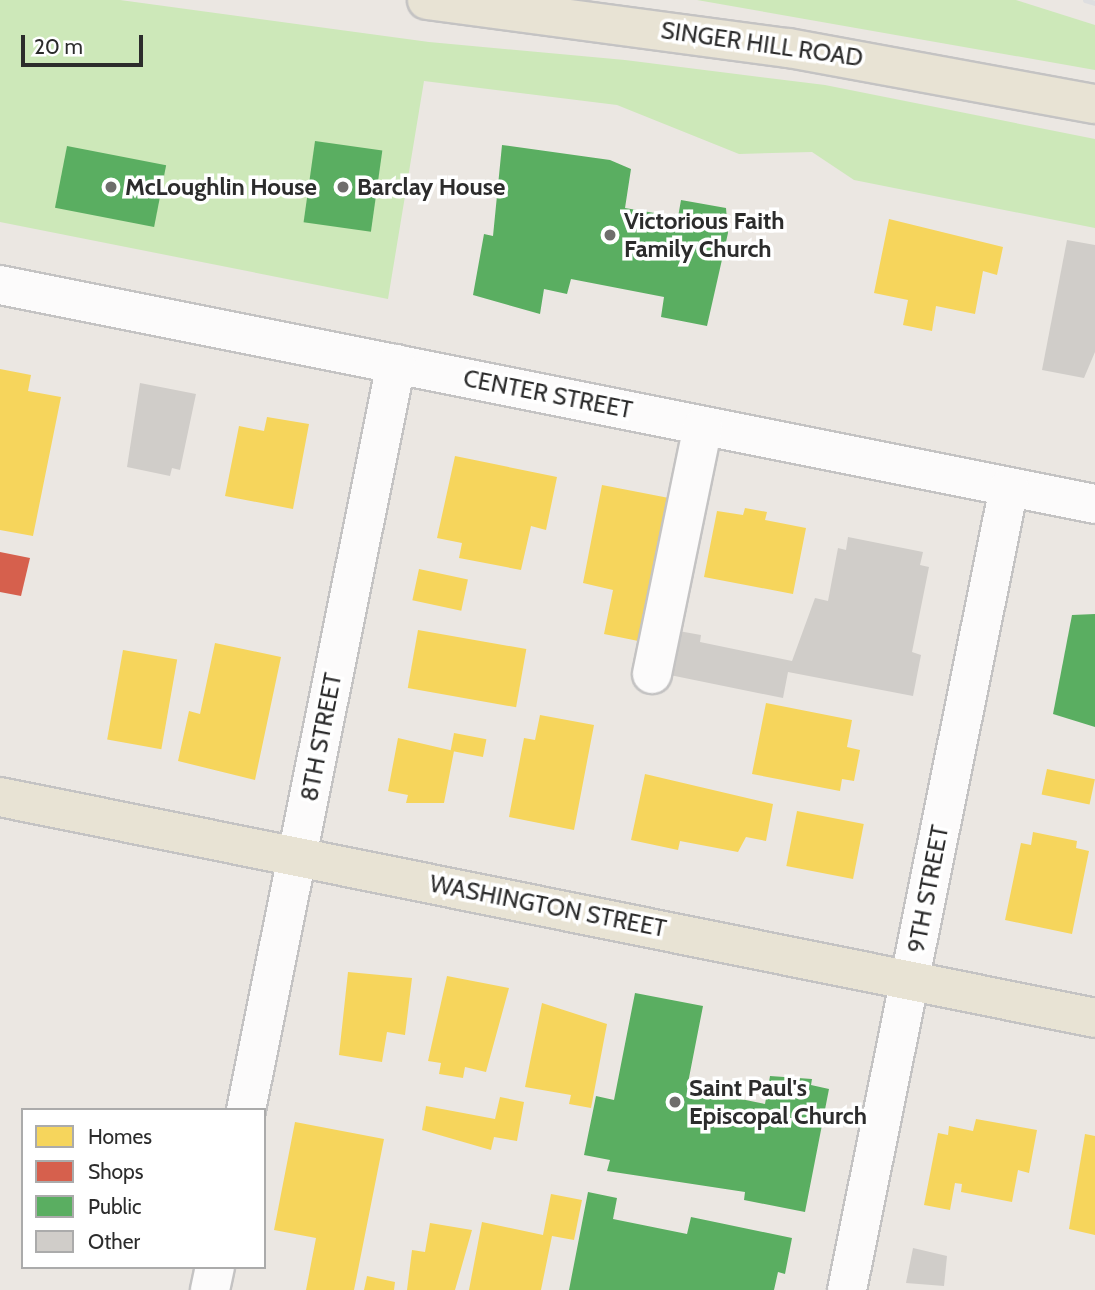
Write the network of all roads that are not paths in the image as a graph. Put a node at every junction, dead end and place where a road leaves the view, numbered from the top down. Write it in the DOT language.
graph roads {
  1 [pos="427,0"];
  2 [pos="1095,104"];
  3 [pos="0,285"];
  4 [pos="396,364"];
  5 [pos="703,426"];
  6 [pos="1009,487"];
  7 [pos="1095,504"];
  8 [pos="652,674"];
  9 [pos="0,797"];
  10 [pos="297,857"];
  11 [pos="910,980"];
  12 [pos="1095,1018"];
  13 [pos="246,1108"];
  14 [pos="215,1269"];
  15 [pos="210,1290"];
  16 [pos="847,1290"];
  1 -- 2 [label="main road, SINGER HILL ROAD"];
  3 -- 4 [label="street, CENTER STREET"];
  4 -- 5 [label="street, CENTER STREET"];
  4 -- 10 [label="street, 8TH STREET"];
  5 -- 6 [label="street, CENTER STREET"];
  5 -- 8 [label="street"];
  6 -- 7 [label="street, CENTER STREET"];
  6 -- 11 [label="street, 9TH STREET"];
  9 -- 10 [label="main road, WASHINGTON STREET"];
  10 -- 11 [label="main road, WASHINGTON STREET"];
  10 -- 13 [label="street, 8TH STREET"];
  11 -- 12 [label="main road, WASHINGTON STREET"];
  11 -- 16 [label="street, 9TH STREET"];
  14 -- 15 [label="street"];
}
